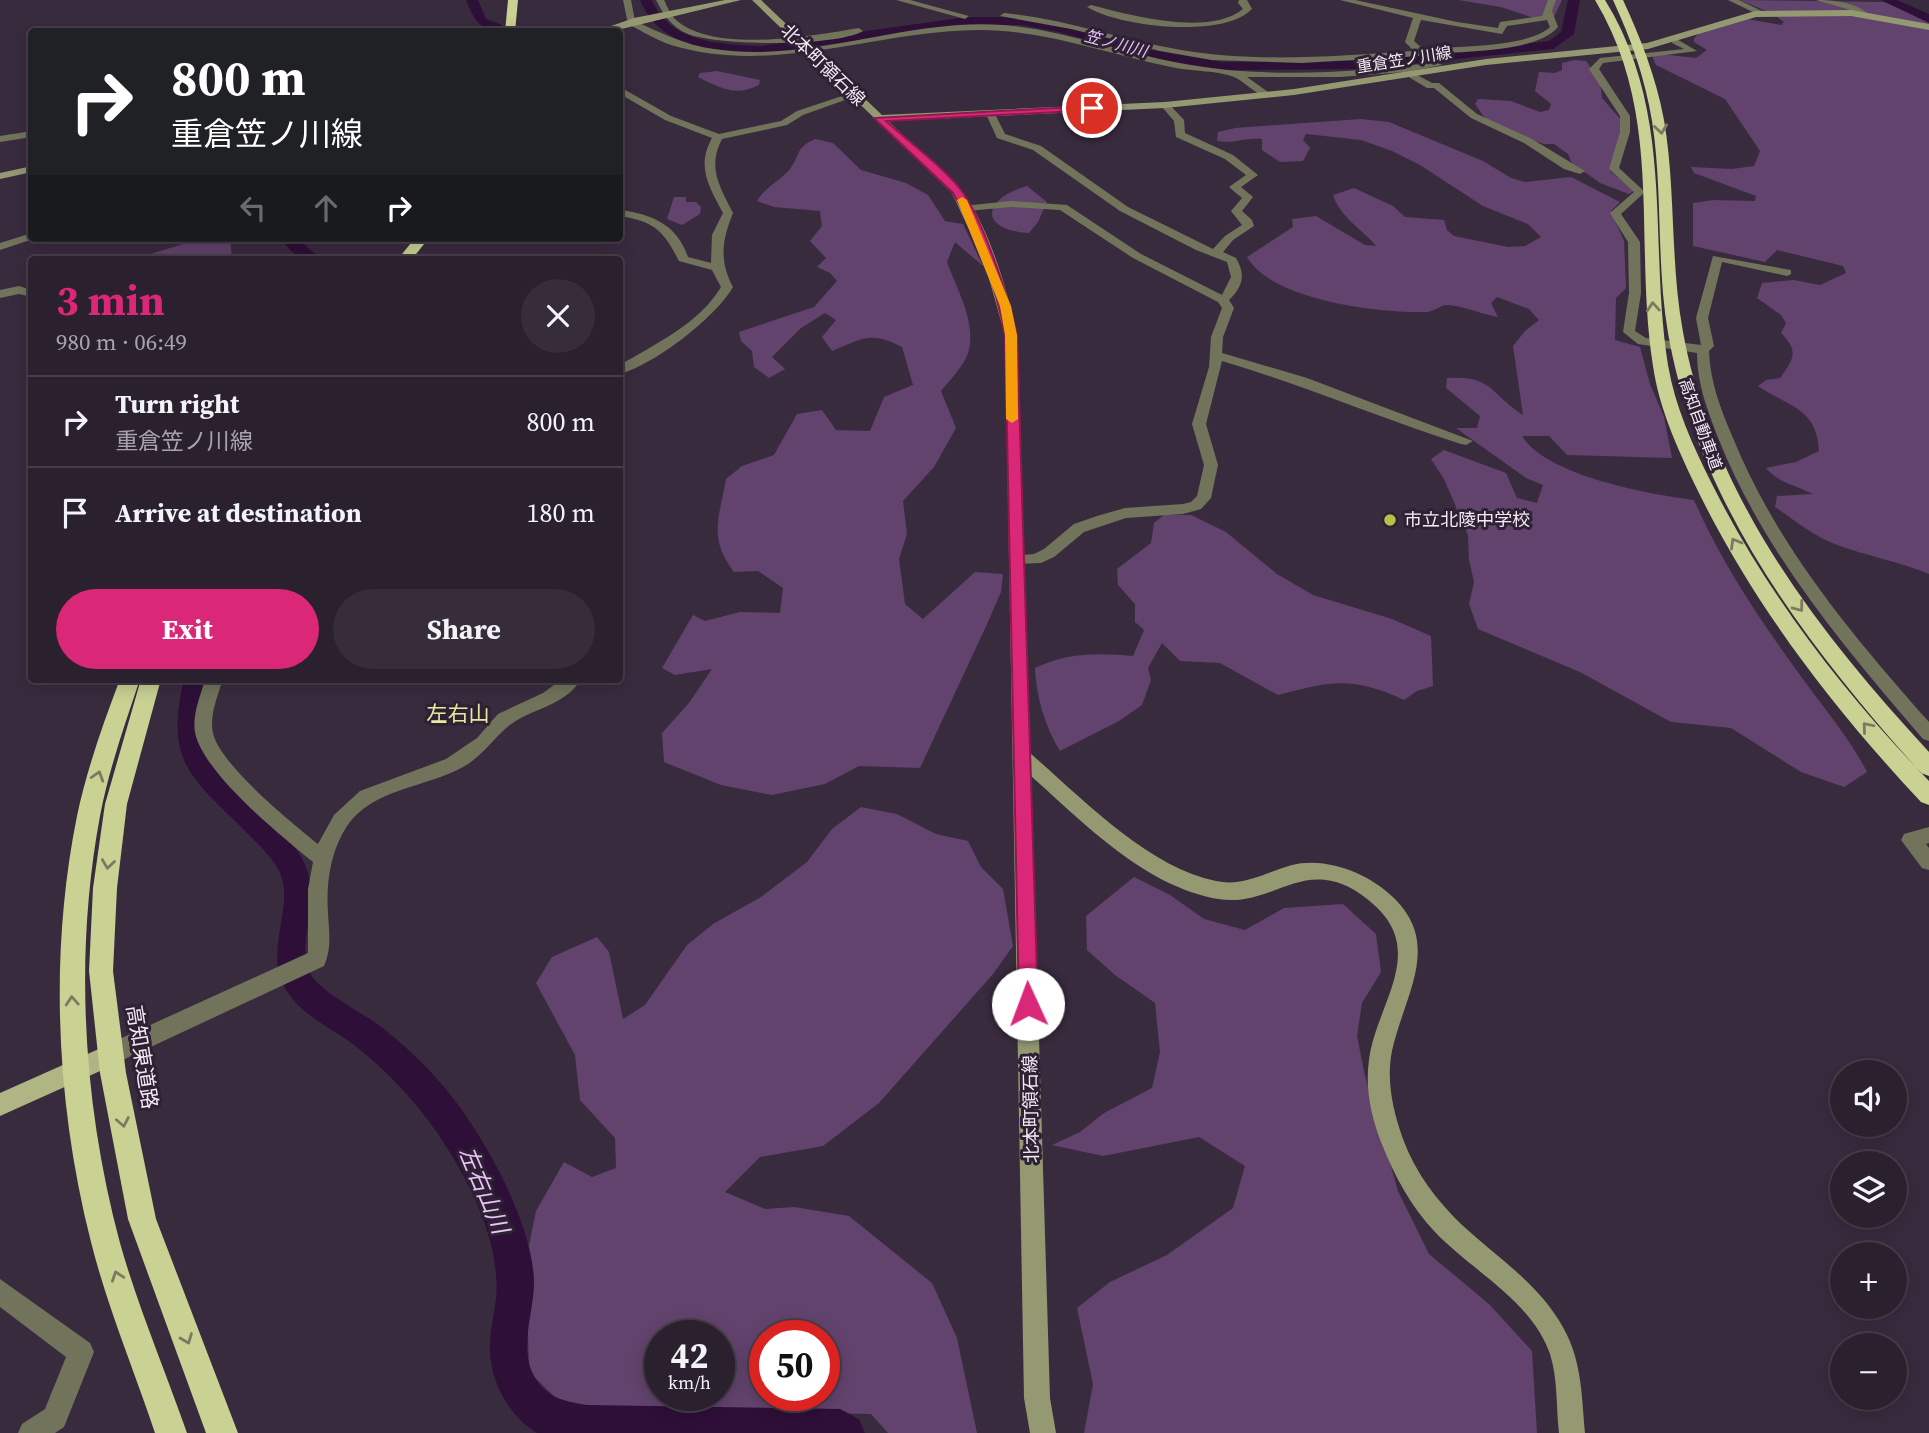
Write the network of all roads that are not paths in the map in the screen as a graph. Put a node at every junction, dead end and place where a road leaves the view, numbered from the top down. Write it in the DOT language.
graph roads {
  1 [pos="513,0"];
  2 [pos="627,0"];
  3 [pos="660,0"];
  4 [pos="737,0"];
  5 [pos="756,0"];
  6 [pos="901,0"];
  7 [pos="1243,0"];
  8 [pos="1344,0"];
  9 [pos="1552,0"];
  10 [pos="1600,0"];
  11 [pos="1618,0"];
  12 [pos="1732,0"];
  13 [pos="1820,0"];
  14 [pos="1094,4"];
  15 [pos="1548,12"];
  16 [pos="1764,14"];
  17 [pos="1864,14"];
  18 [pos="663,15"];
  19 [pos="993,15"];
  20 [pos="1418,17"];
  21 [pos="633,21"];
  22 [pos="1054,23"];
  23 [pos="1929,27"];
  24 [pos="510,28"];
  25 [pos="611,28"];
  26 [pos="1040,32"];
  27 [pos="1675,41"];
  28 [pos="804,46"];
  29 [pos="1423,53"];
  30 [pos="1237,60"];
  31 [pos="1438,66"];
  32 [pos="1236,73"];
  33 [pos="1410,74"];
  34 [pos="623,92"];
  35 [pos="1265,94"];
  36 [pos="855,95"];
  37 [pos="1165,105"];
  38 [pos="991,114"];
  39 [pos="879,118"];
  40 [pos="28,135"];
  41 [pos="718,137"];
  42 [pos="0,139"];
  43 [pos="28,170"];
  44 [pos="1580,171"];
  45 [pos="0,176"];
  46 [pos="967,208"];
  47 [pos="623,214"];
  48 [pos="1659,225"];
  49 [pos="28,237"];
  50 [pos="419,242"];
  51 [pos="431,242"];
  52 [pos="0,247"];
  53 [pos="1216,253"];
  54 [pos="407,256"];
  55 [pos="420,256"];
  56 [pos="717,268"];
  57 [pos="1787,272"];
  58 [pos="28,293"];
  59 [pos="0,294"];
  60 [pos="1223,300"];
  61 [pos="1698,349"];
  62 [pos="1215,355"];
  63 [pos="623,368"];
  64 [pos="1466,441"];
  65 [pos="1018,560"];
  66 [pos="129,683"];
  67 [pos="150,683"];
  68 [pos="213,683"];
  69 [pos="569,683"];
  70 [pos="1929,734"];
  71 [pos="1021,757"];
  72 [pos="1895,761"];
  73 [pos="1929,767"];
  74 [pos="1929,796"];
  75 [pos="1929,803"];
  76 [pos="1923,836"];
  77 [pos="323,859"];
  78 [pos="1929,862"];
  79 [pos="110,1055"];
  80 [pos="77,1069"];
  81 [pos="0,1105"];
  82 [pos="0,1291"];
  83 [pos="31,1433"];
  84 [pos="171,1433"];
  85 [pos="222,1433"];
  86 [pos="1043,1433"];
  87 [pos="1572,1433"];
  1 -- 24 [label="highway"];
  2 -- 21 [label="street"];
  3 -- 18 [label="street"];
  4 -- 18 [label="main road"];
  5 -- 28 [label="main road, 北本町領石線"];
  6 -- 28 [label="street"];
  7 -- 14 [label="street"];
  8 -- 20 [label="street"];
  9 -- 15 [label="street"];
  10 -- 48 [label="highway, 高知自動車道"];
  11 -- 48 [label="highway, 高知自動車道, one-way"];
  12 -- 16 [label="street"];
  13 -- 17 [label="street"];
  14 -- 22 [label="street"];
  15 -- 20 [label="street"];
  15 -- 29 [label="street"];
  16 -- 17 [label="main road, 重倉笠ノ川線"];
  16 -- 27 [label="main road, 重倉笠ノ川線"];
  17 -- 23 [label="main road, 重倉笠ノ川線"];
  18 -- 21 [label="main road"];
  18 -- 28 [label="street"];
  19 -- 22 [label="street"];
  20 -- 29 [label="street"];
  21 -- 25 [label="main road"];
  21 -- 28 [label="street"];
  22 -- 26 [label="street"];
  22 -- 30 [label="street"];
  26 -- 28 [label="street"];
  26 -- 32 [label="street"];
  27 -- 31 [label="main road, 重倉笠ノ川線"];
  27 -- 61 [label="street"];
  28 -- 36 [label="main road, 北本町領石線"];
  29 -- 30 [label="street"];
  29 -- 31 [label="street"];
  30 -- 32 [label="street"];
  31 -- 32 [label="street"];
  31 -- 33 [label="main road, 重倉笠ノ川線"];
  32 -- 35 [label="street"];
  33 -- 35 [label="main road, 重倉笠ノ川線"];
  33 -- 44 [label="street"];
  34 -- 41 [label="street"];
  35 -- 37 [label="main road, 重倉笠ノ川線"];
  36 -- 39 [label="main road, 北本町領石線"];
  36 -- 41 [label="street"];
  37 -- 38 [label="main road, 重倉笠ノ川線"];
  37 -- 53 [label="street"];
  38 -- 39 [label="main road, 重倉笠ノ川線"];
  38 -- 53 [label="street"];
  39 -- 46 [label="main road, 北本町領石線"];
  40 -- 42 [label="street"];
  41 -- 56 [label="street"];
  43 -- 45 [label="main road"];
  46 -- 60 [label="street"];
  46 -- 65 [label="main road, 北本町領石線"];
  47 -- 56 [label="street"];
  72 -- 48 [label="highway, 高知自動車道, one-way"];
  48 -- 73 [label="highway, 高知自動車道, one-way"];
  49 -- 52 [label="street"];
  50 -- 54 [label="highway"];
  51 -- 55 [label="highway"];
  53 -- 60 [label="street"];
  56 -- 63 [label="street"];
  57 -- 61 [label="street"];
  58 -- 59 [label="street"];
  60 -- 62 [label="street"];
  61 -- 70 [label="street"];
  62 -- 64 [label="street"];
  62 -- 65 [label="street"];
  65 -- 71 [label="main road, 北本町領石線"];
  80 -- 66 [label="highway, one-way"];
  67 -- 79 [label="highway, 高知東道路, one-way"];
  68 -- 77 [label="street"];
  69 -- 77 [label="street"];
  71 -- 86 [label="main road, 北本町領石線"];
  71 -- 87 [label="main road"];
  72 -- 74 [label="highway, 高知自動車道"];
  72 -- 75 [label="highway"];
  76 -- 78 [label="street"];
  77 -- 79 [label="street"];
  79 -- 80 [label="main road"];
  79 -- 85 [label="highway, 高知東道路, one-way"];
  80 -- 81 [label="main road"];
  84 -- 80 [label="highway, one-way"];
  82 -- 83 [label="street"];
}
